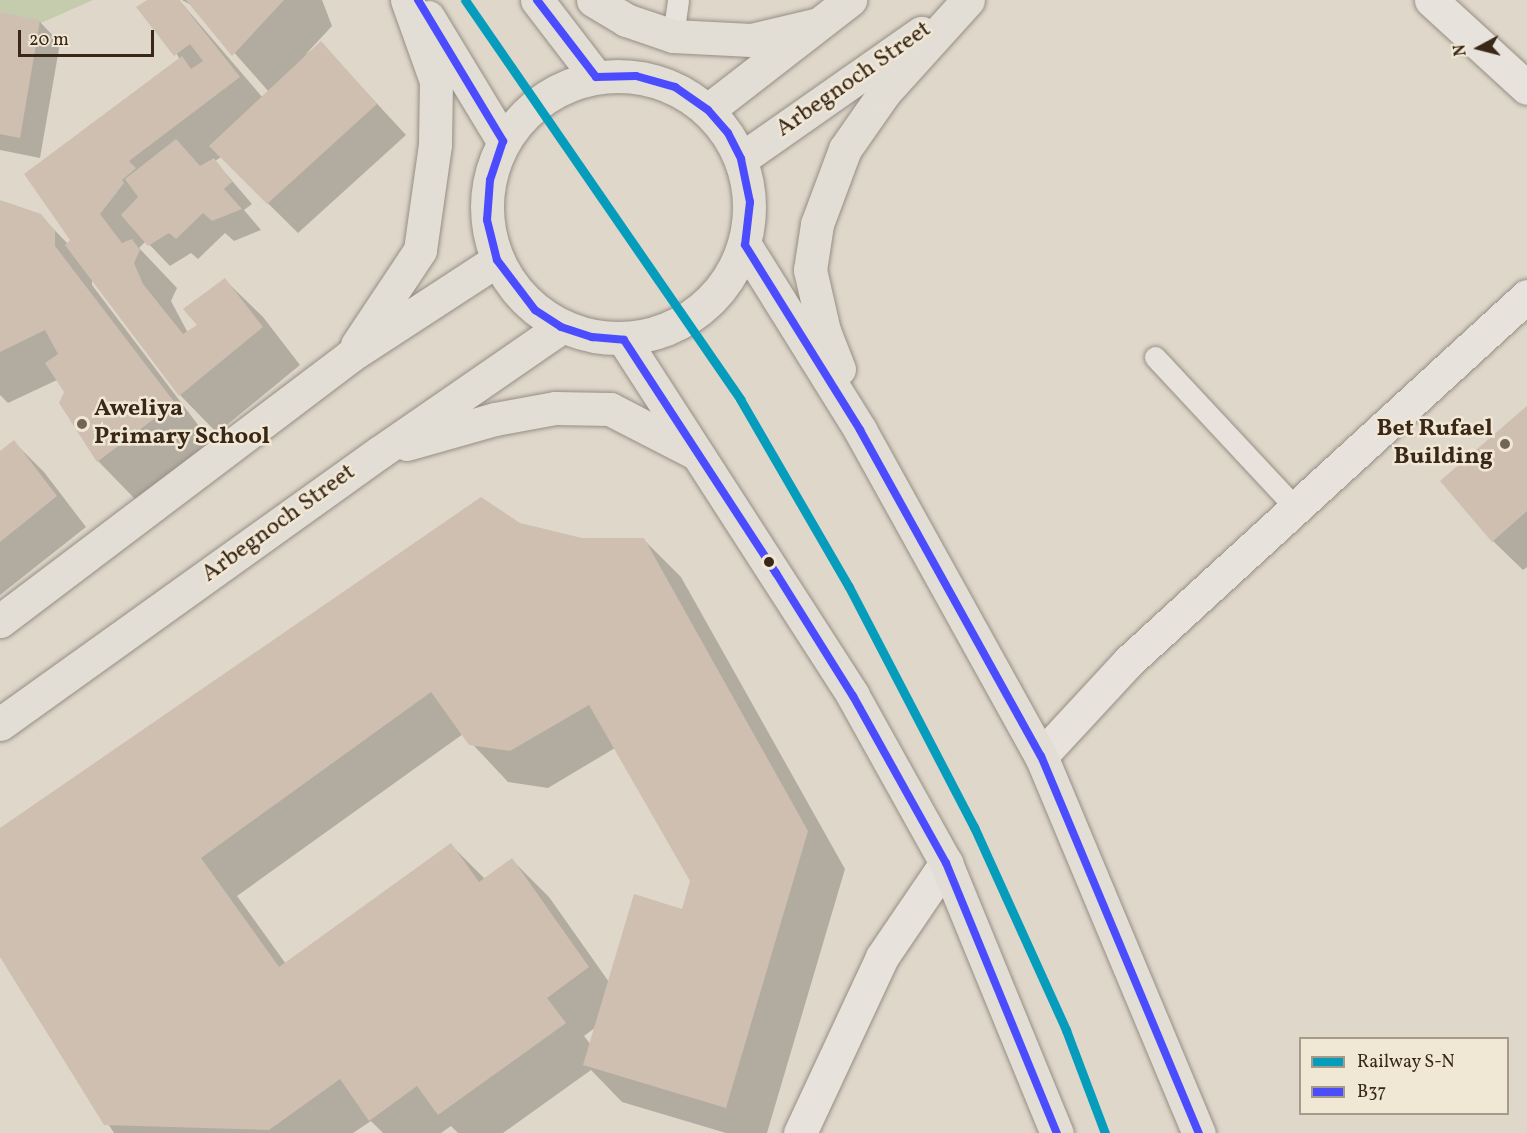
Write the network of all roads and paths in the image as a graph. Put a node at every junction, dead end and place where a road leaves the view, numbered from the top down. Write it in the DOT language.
graph roads {
  1 [pos="407,0"];
  2 [pos="418,0"];
  3 [pos="537,0"];
  4 [pos="593,0"];
  5 [pos="678,0"];
  6 [pos="850,0"];
  7 [pos="968,0"];
  8 [pos="1431,0"];
  9 [pos="815,25"];
  10 [pos="673,36"];
  11 [pos="596,77"];
  12 [pos="1527,87"];
  13 [pos="708,110"];
  14 [pos="503,141"];
  15 [pos="741,159"];
  16 [pos="744,245"];
  17 [pos="497,260"];
  18 [pos="1527,296"];
  19 [pos="561,327"];
  20 [pos="624,340"];
  21 [pos="350,356"];
  22 [pos="1155,357"];
  23 [pos="380,452"];
  24 [pos="698,454"];
  25 [pos="875,456"];
  26 [pos="1296,508"];
  27 [pos="0,621"];
  28 [pos="0,724"];
  29 [pos="1041,756"];
  30 [pos="946,863"];
  31 [pos="800,1133"];
  32 [pos="1057,1133"];
  33 [pos="1199,1133"];
  1 -- 21 [label="main road"];
  2 -- 14 [label="main road"];
  3 -- 11 [label="main road"];
  4 -- 10 [label="main road"];
  5 -- 10 [label="lane"];
  6 -- 9 [label="main road"];
  7 -- 15 [label="main road, Arbegnoch Street"];
  7 -- 25 [label="main road"];
  8 -- 12 [label="street"];
  9 -- 10 [label="main road"];
  9 -- 13 [label="main road"];
  11 -- 13 [label="main road"];
  11 -- 14 [label="main road"];
  13 -- 15 [label="main road"];
  14 -- 17 [label="main road"];
  15 -- 16 [label="main road"];
  16 -- 20 [label="main road"];
  16 -- 25 [label="main road"];
  17 -- 19 [label="main road"];
  17 -- 21 [label="main road"];
  18 -- 26 [label="street"];
  19 -- 20 [label="main road"];
  19 -- 23 [label="main road, Arbegnoch Street"];
  20 -- 24 [label="main road"];
  21 -- 27 [label="main road"];
  22 -- 26 [label="lane"];
  23 -- 24 [label="main road"];
  23 -- 28 [label="main road, Arbegnoch Street"];
  24 -- 30 [label="main road"];
  25 -- 29 [label="main road"];
  26 -- 29 [label="street"];
  29 -- 33 [label="main road"];
  30 -- 31 [label="street"];
  30 -- 32 [label="main road"];
}
